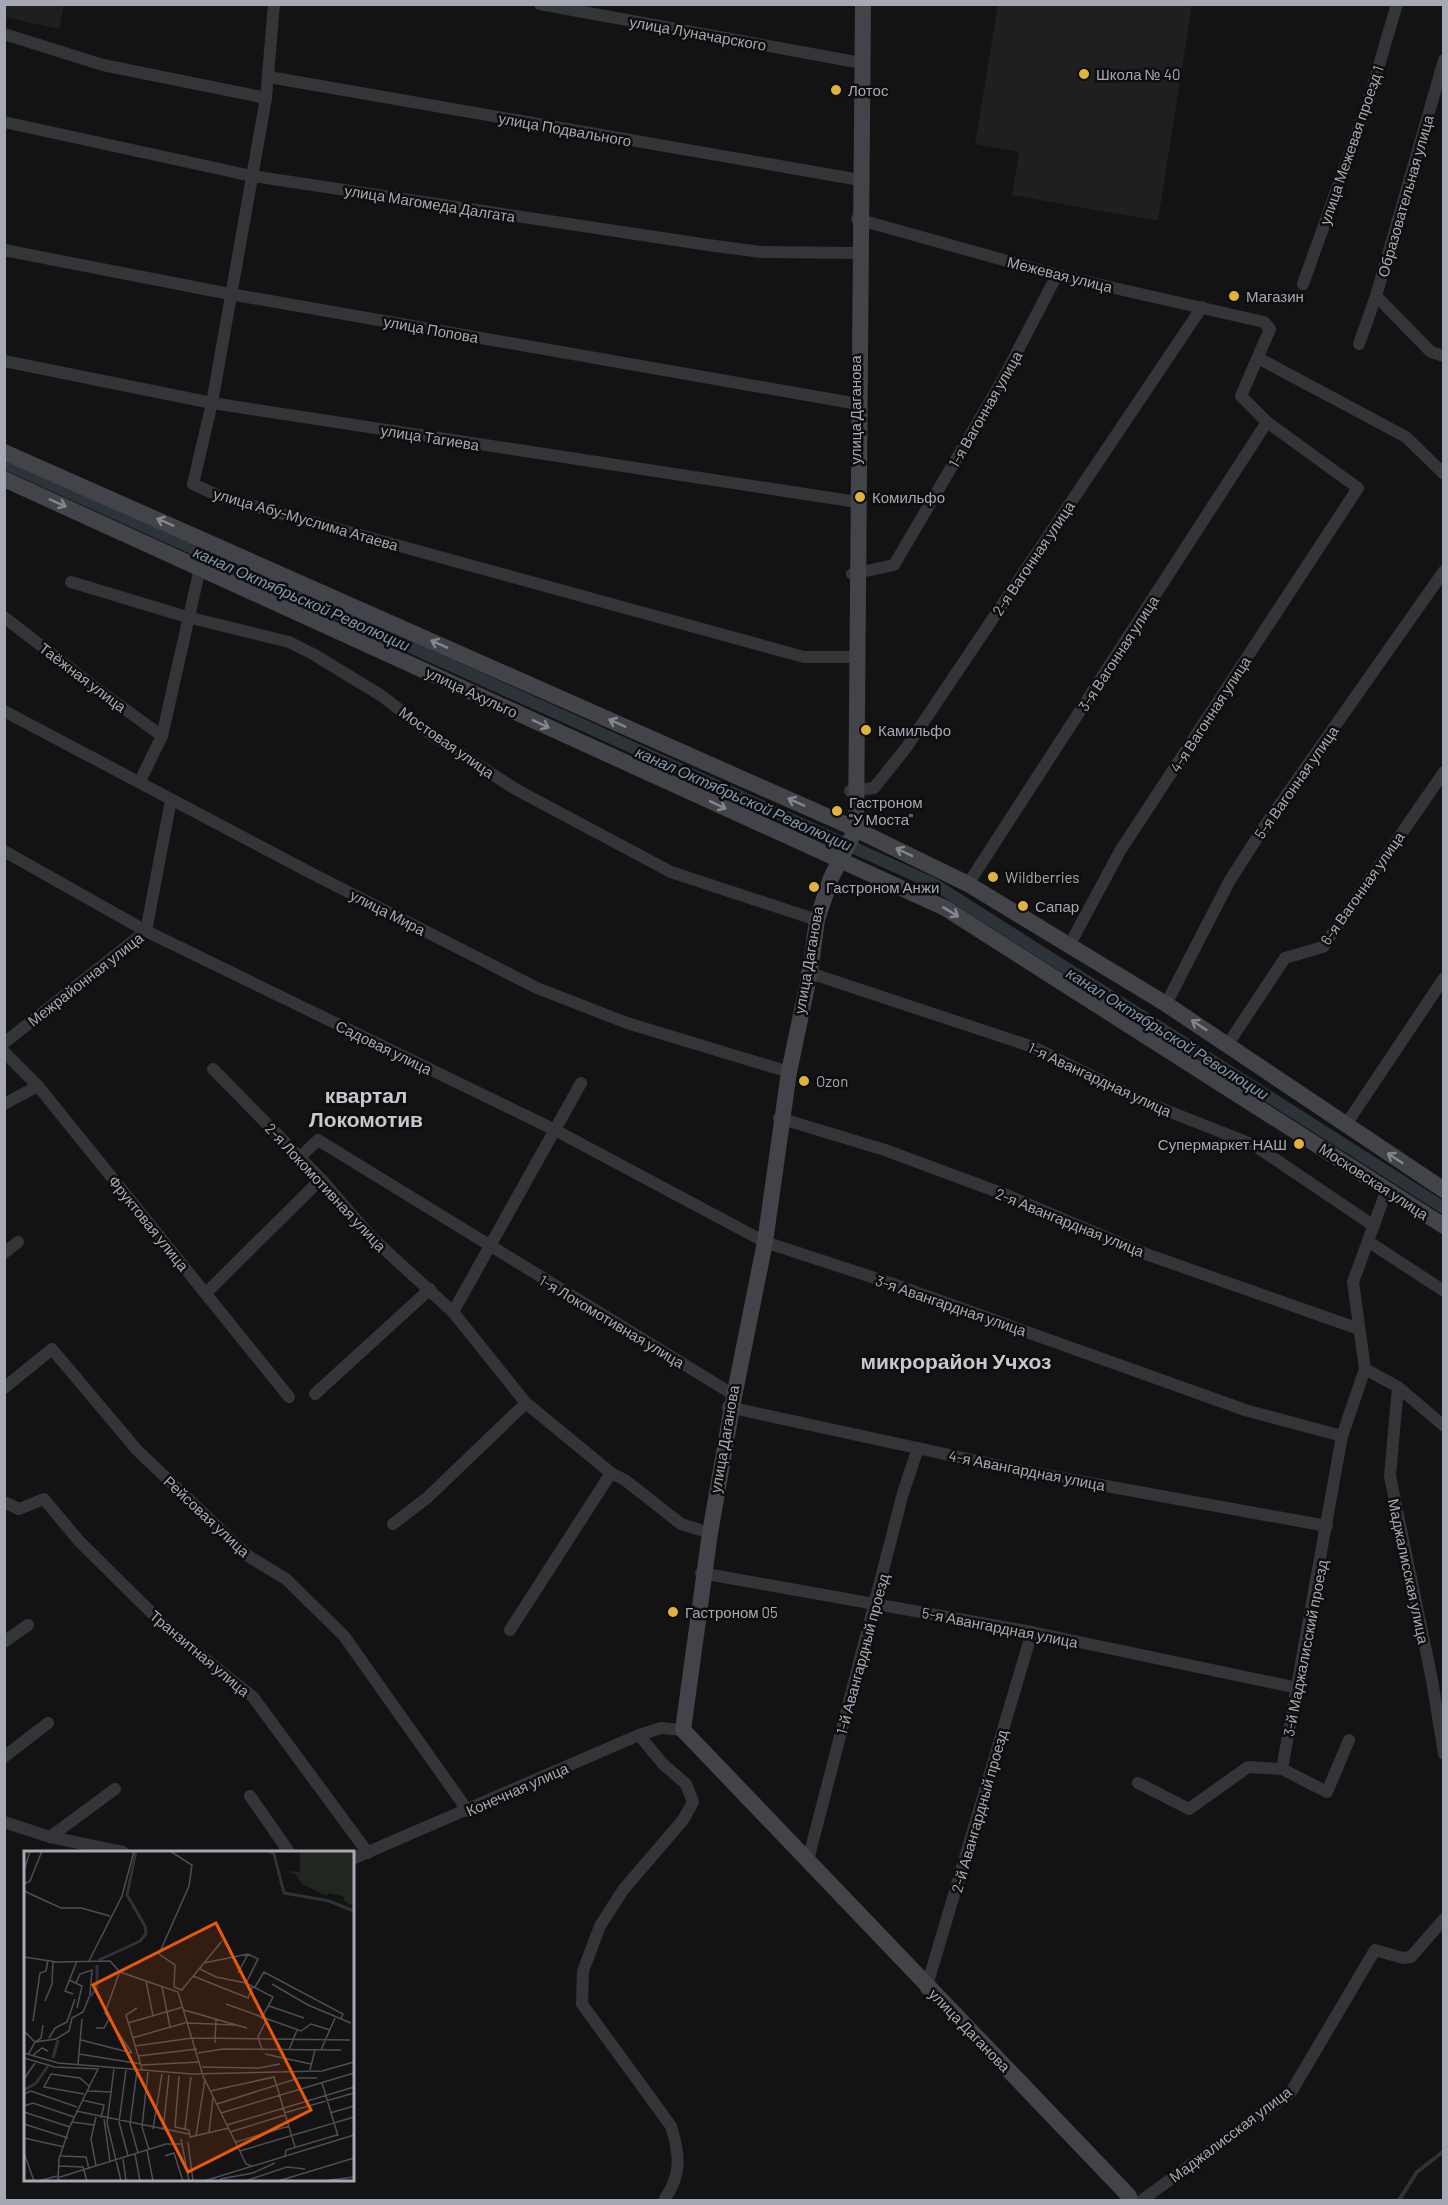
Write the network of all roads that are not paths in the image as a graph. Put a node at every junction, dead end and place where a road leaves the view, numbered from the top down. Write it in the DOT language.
graph roads {
  1 [pos="274,4"];
  2 [pos="540,4"];
  3 [pos="858,4"];
  4 [pos="863,4"];
  5 [pos="1397,4"];
  6 [pos="4,34"];
  7 [pos="1443,60"];
  8 [pos="856,62"];
  9 [pos="269,77"];
  10 [pos="266,98"];
  11 [pos="4,122"];
  12 [pos="252,176"];
  13 [pos="859,180"];
  14 [pos="858,219"];
  15 [pos="4,250"];
  16 [pos="858,253"];
  17 [pos="1058,275"];
  18 [pos="1303,284"];
  19 [pos="230,294"];
  20 [pos="1376,296"];
  21 [pos="1202,307"];
  22 [pos="1359,344"];
  23 [pos="1443,356"];
  24 [pos="1258,358"];
  25 [pos="4,361"];
  26 [pos="212,403"];
  27 [pos="856,404"];
  28 [pos="1267,422"];
  29 [pos="4,452"];
  30 [pos="1443,474"];
  31 [pos="4,479"];
  32 [pos="856,501"];
  33 [pos="200,568"];
  34 [pos="1443,571"];
  35 [pos="854,574"];
  36 [pos="71,582"];
  37 [pos="187,616"];
  38 [pos="4,617"];
  39 [pos="855,657"];
  40 [pos="4,711"];
  41 [pos="162,736"];
  42 [pos="1443,772"];
  43 [pos="140,782"];
  44 [pos="853,790"];
  45 [pos="171,800"];
  46 [pos="853,828"];
  47 [pos="4,851"];
  48 [pos="838,860"];
  49 [pos="968,884"];
  50 [pos="816,920"];
  51 [pos="146,931"];
  52 [pos="1070,944"];
  53 [pos="809,972"];
  54 [pos="1443,978"];
  55 [pos="1166,1004"];
  56 [pos="4,1043"];
  57 [pos="1228,1044"];
  58 [pos="4,1052"];
  59 [pos="213,1069"];
  60 [pos="788,1071"];
  61 [pos="581,1083"];
  62 [pos="38,1086"];
  63 [pos="4,1104"];
  64 [pos="781,1118"];
  65 [pos="1345,1126"];
  66 [pos="555,1130"];
  67 [pos="300,1157"];
  68 [pos="321,1179"];
  69 [pos="1387,1189"];
  70 [pos="1443,1190"];
  71 [pos="1374,1226"];
  72 [pos="1443,1226"];
  73 [pos="763,1241"];
  74 [pos="18,1242"];
  75 [pos="1369,1242"];
  76 [pos="489,1246"];
  77 [pos="4,1253"];
  78 [pos="430,1289"];
  79 [pos="1443,1291"];
  80 [pos="206,1293"];
  81 [pos="453,1312"];
  82 [pos="1359,1329"];
  83 [pos="1365,1369"];
  84 [pos="1398,1387"];
  85 [pos="4,1388"];
  86 [pos="315,1394"];
  87 [pos="289,1397"];
  88 [pos="732,1400"];
  89 [pos="526,1403"];
  90 [pos="1443,1426"];
  91 [pos="1341,1436"];
  92 [pos="918,1448"];
  93 [pos="611,1473"];
  94 [pos="4,1502"];
  95 [pos="393,1524"];
  96 [pos="1327,1526"];
  97 [pos="709,1532"];
  98 [pos="703,1573"];
  99 [pos="876,1604"];
  100 [pos="28,1625"];
  101 [pos="510,1630"];
  102 [pos="1032,1632"];
  103 [pos="4,1642"];
  104 [pos="1298,1688"];
  105 [pos="48,1723"];
  106 [pos="682,1730"];
  107 [pos="639,1735"];
  108 [pos="1349,1740"];
  109 [pos="1443,1754"];
  110 [pos="4,1757"];
  111 [pos="1282,1768"];
  112 [pos="1138,1783"];
  113 [pos="115,1789"];
  114 [pos="249,1797"];
  115 [pos="468,1811"];
  116 [pos="4,1822"];
  117 [pos="50,1837"];
  118 [pos="118,1851"];
  119 [pos="288,1851"];
  120 [pos="368,1853"];
  121 [pos="354,1858"];
  122 [pos="807,1862"];
  123 [pos="1443,1919"];
  124 [pos="927,1987"];
  125 [pos="664,2200"];
  126 [pos="1128,2200"];
  127 [pos="1142,2200"];
  1 -- 9 [label="street, улица Абу-Муслима Атаева"];
  2 -- 8 [label="street, улица Луначарского"];
  3 -- 8 [label="main road, улица Даганова"];
  4 -- 13 [label="main road, улица Даганова"];
  5 -- 18 [label="street, улица Межевая проезд 1"];
  6 -- 10 [label="street"];
  7 -- 20 [label="street, Образовательная улица"];
  8 -- 13 [label="main road, улица Даганова"];
  9 -- 10 [label="street, улица Абу-Муслима Атаева"];
  9 -- 13 [label="street, улица Подвального"];
  10 -- 12 [label="street, улица Абу-Муслима Атаева"];
  11 -- 12 [label="street, улица Магомеда Далгата"];
  12 -- 16 [label="street, улица Магомеда Далгата"];
  12 -- 19 [label="street, улица Абу-Муслима Атаева"];
  13 -- 14 [label="main road, улица Даганова"];
  14 -- 16 [label="main road, улица Даганова"];
  14 -- 17 [label="street, Межевая улица"];
  15 -- 19 [label="street, улица Попова"];
  16 -- 27 [label="main road, улица Даганова"];
  17 -- 21 [label="street, Межевая улица"];
  17 -- 35 [label="street, 1-я Вагонная улица"];
  19 -- 26 [label="street, улица Абу-Муслима Атаева"];
  19 -- 27 [label="street, улица Попова"];
  20 -- 22 [label="street, Образовательная улица"];
  20 -- 23 [label="street, Образовательная улица"];
  21 -- 24 [label="street, Межевая улица"];
  21 -- 44 [label="street, 2-я Вагонная улица"];
  24 -- 28 [label="street"];
  24 -- 30 [label="street"];
  25 -- 26 [label="street, улица Тагиева"];
  26 -- 32 [label="street, улица Тагиева"];
  26 -- 39 [label="street, улица Абу-Муслима Атаева"];
  27 -- 32 [label="main road, улица Даганова"];
  28 -- 49 [label="street, 3-я Вагонная улица"];
  28 -- 52 [label="street, 4-я Вагонная улица"];
  46 -- 29 [label="main road, one-way"];
  31 -- 33 [label="main road, улица Ахульго, one-way"];
  32 -- 35 [label="main road, улица Даганова"];
  33 -- 37 [label="street"];
  33 -- 48 [label="main road, улица Ахульго, one-way"];
  34 -- 55 [label="street, 5-я Вагонная улица"];
  35 -- 39 [label="main road, улица Даганова"];
  36 -- 37 [label="street, Мостовая улица"];
  37 -- 41 [label="street"];
  37 -- 50 [label="street, Мостовая улица"];
  38 -- 41 [label="street, Таёжная улица"];
  39 -- 44 [label="main road, улица Даганова"];
  40 -- 43 [label="street, улица Мира"];
  41 -- 43 [label="street"];
  42 -- 57 [label="street, 6-я Вагонная улица"];
  43 -- 45 [label="street, улица Мира"];
  44 -- 46 [label="main road, улица Даганова"];
  45 -- 51 [label="street, Межрайонная улица"];
  45 -- 60 [label="street, улица Мира"];
  46 -- 48 [label="main road, улица Даганова"];
  49 -- 46 [label="main road, one-way"];
  47 -- 51 [label="street, Садовая улица"];
  48 -- 50 [label="main road, улица Даганова"];
  48 -- 69 [label="main road, Московская улица, one-way"];
  49 -- 52 [label="main road"];
  50 -- 53 [label="main road, улица Даганова"];
  51 -- 56 [label="street, Межрайонная улица"];
  51 -- 66 [label="street, Садовая улица"];
  52 -- 55 [label="main road"];
  53 -- 60 [label="main road, улица Даганова"];
  53 -- 71 [label="street, 1-я Авангардная улица"];
  54 -- 65 [label="street"];
  57 -- 55 [label="main road, one-way"];
  57 -- 65 [label="main road"];
  58 -- 62 [label="street, Фруктовая улица"];
  59 -- 67 [label="street, 2-я Локомотивная улица"];
  60 -- 64 [label="main road, улица Даганова"];
  61 -- 66 [label="street"];
  62 -- 63 [label="street"];
  62 -- 80 [label="street, Фруктовая улица"];
  64 -- 73 [label="main road, улица Даганова"];
  64 -- 82 [label="street, 2-я Авангардная улица"];
  70 -- 65 [label="main road, one-way"];
  66 -- 73 [label="street, Садовая улица"];
  66 -- 76 [label="street"];
  67 -- 68 [label="street, 2-я Локомотивная улица"];
  67 -- 76 [label="street, 1-я Локомотивная улица"];
  68 -- 78 [label="street, 2-я Локомотивная улица"];
  68 -- 80 [label="street"];
  69 -- 71 [label="street"];
  69 -- 72 [label="main road, Московская улица"];
  71 -- 75 [label="street"];
  73 -- 88 [label="main road, улица Даганова"];
  73 -- 91 [label="street, 3-я Авангардная улица"];
  74 -- 77 [label="street"];
  75 -- 79 [label="street"];
  75 -- 82 [label="street"];
  76 -- 81 [label="street"];
  76 -- 88 [label="street, 1-я Локомотивная улица"];
  78 -- 81 [label="street, 2-я Локомотивная улица"];
  78 -- 86 [label="street"];
  80 -- 87 [label="street, Фруктовая улица"];
  81 -- 89 [label="street, 2-я Локомотивная улица"];
  82 -- 83 [label="street"];
  83 -- 84 [label="street"];
  83 -- 91 [label="street, 3-й Маджалисский проезд"];
  84 -- 90 [label="street"];
  84 -- 109 [label="street, Маджалисская улица"];
  85 -- 115 [label="street, Рейсовая улица"];
  88 -- 92 [label="street, 4-я Авангардная улица"];
  88 -- 97 [label="main road, улица Даганова"];
  89 -- 93 [label="street, 2-я Локомотивная улица"];
  89 -- 95 [label="street"];
  91 -- 96 [label="street, 3-й Маджалисский проезд"];
  92 -- 96 [label="street, 4-я Авангардная улица"];
  92 -- 99 [label="street, 1-й Авангардный проезд"];
  93 -- 97 [label="street, 2-я Локомотивная улица"];
  93 -- 101 [label="street"];
  94 -- 120 [label="street, Транзитная улица"];
  96 -- 104 [label="street, 3-й Маджалисский проезд"];
  97 -- 98 [label="main road, улица Даганова"];
  98 -- 99 [label="street, 5-я Авангардная улица"];
  98 -- 106 [label="main road, улица Даганова"];
  99 -- 102 [label="street, 5-я Авангардная улица"];
  99 -- 122 [label="street, 1-й Авангардный проезд"];
  100 -- 103 [label="street"];
  102 -- 104 [label="street, 5-я Авангардная улица"];
  102 -- 124 [label="street, 2-й Авангардный проезд"];
  104 -- 111 [label="street, 3-й Маджалисский проезд"];
  105 -- 110 [label="street"];
  106 -- 107 [label="street, Конечная улица"];
  106 -- 122 [label="main road, улица Даганова"];
  107 -- 115 [label="street, Конечная улица"];
  107 -- 125 [label="street"];
  108 -- 111 [label="street"];
  111 -- 112 [label="street"];
  113 -- 117 [label="street"];
  114 -- 119 [label="street"];
  115 -- 120 [label="street, Конечная улица"];
  116 -- 117 [label="street"];
  117 -- 118 [label="street"];
  120 -- 121 [label="street, Конечная улица"];
  122 -- 124 [label="main road, улица Даганова"];
  123 -- 127 [label="street, Маджалисская улица"];
  124 -- 126 [label="main road, улица Даганова"];
}
